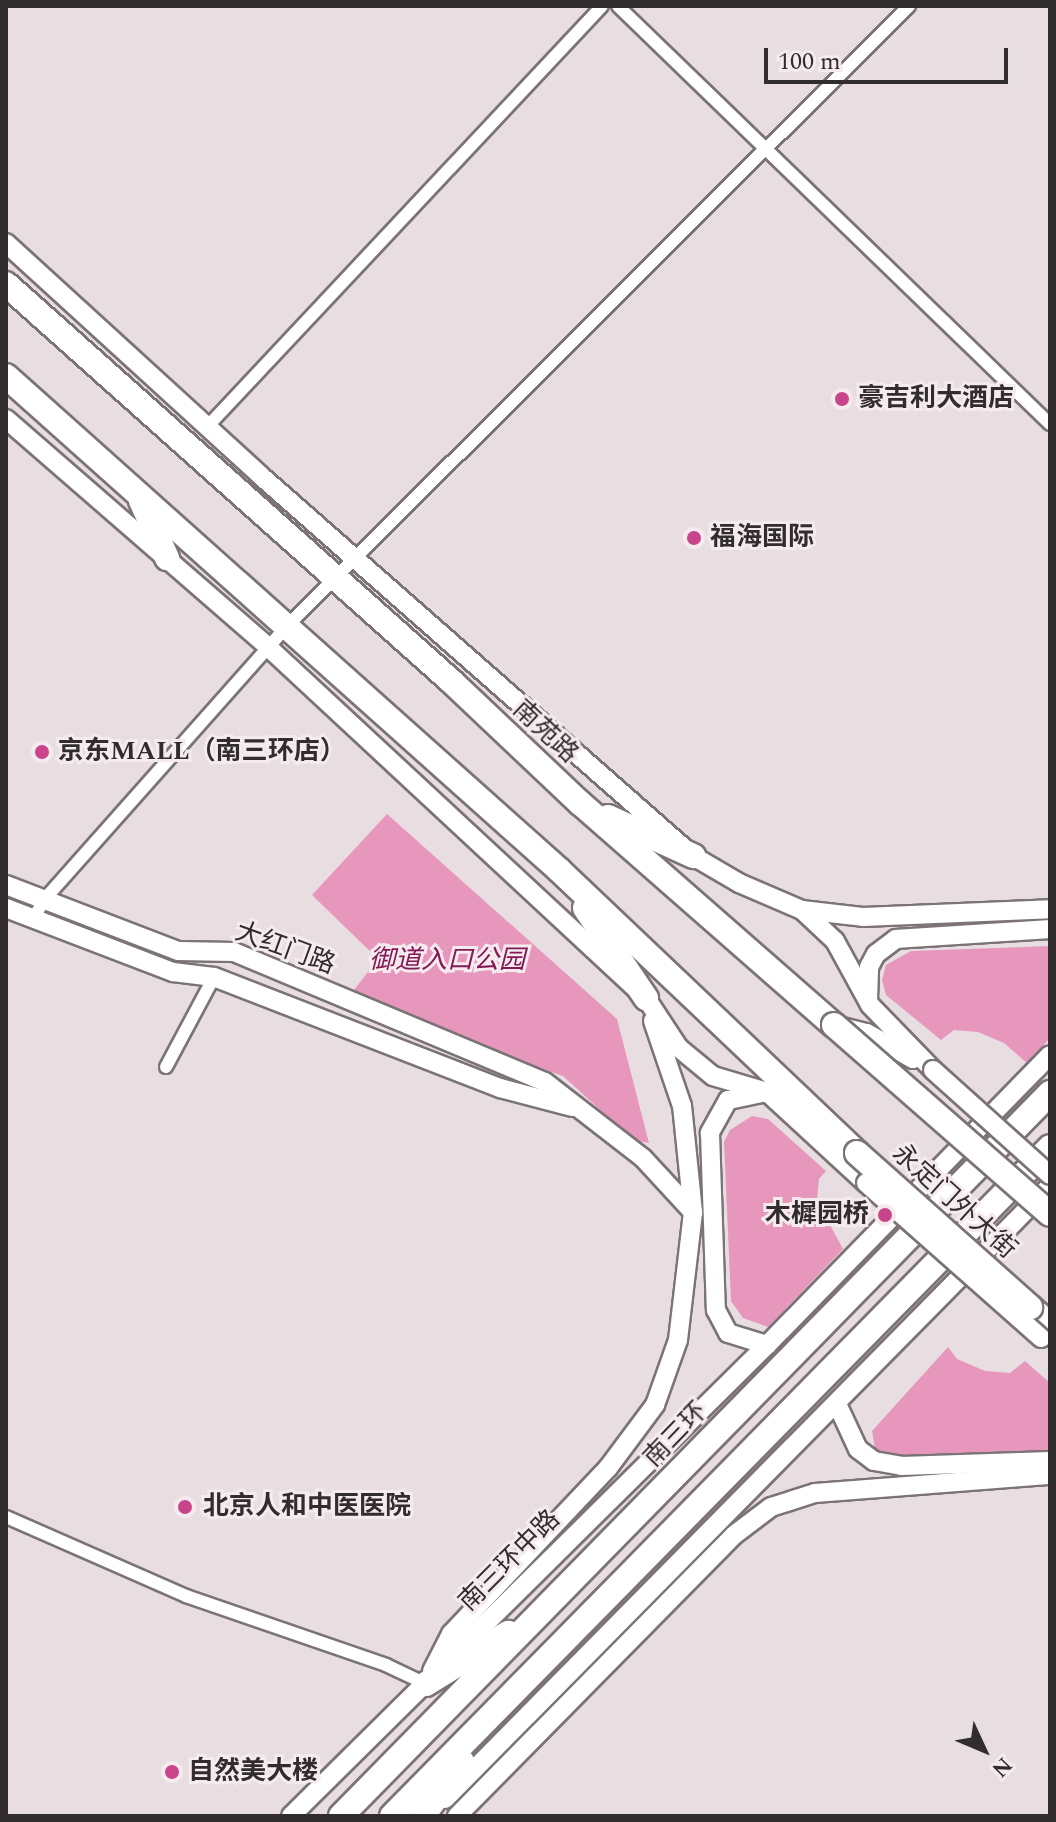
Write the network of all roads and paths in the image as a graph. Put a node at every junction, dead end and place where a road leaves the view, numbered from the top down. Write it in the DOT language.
graph roads {
  1 [pos="602,6"];
  2 [pos="618,6"];
  3 [pos="909,6"];
  4 [pos="766,145"];
  5 [pos="6,243"];
  6 [pos="6,284"];
  7 [pos="6,376"];
  8 [pos="6,386"];
  9 [pos="29,396"];
  10 [pos="6,419"];
  11 [pos="1050,424"];
  12 [pos="207,427"];
  13 [pos="137,492"];
  14 [pos="167,558"];
  15 [pos="356,561"];
  16 [pos="336,579"];
  17 [pos="288,625"];
  18 [pos="268,647"];
  19 [pos="580,803"];
  20 [pos="693,856"];
  21 [pos="559,870"];
  22 [pos="6,885"];
  23 [pos="43,901"];
  24 [pos="6,908"];
  25 [pos="1050,909"];
  26 [pos="802,910"];
  27 [pos="33,920"];
  28 [pos="1050,929"];
  29 [pos="214,977"];
  30 [pos="646,998"];
  31 [pos="868,1000"];
  32 [pos="834,1025"];
  33 [pos="1050,1055"];
  34 [pos="166,1067"];
  35 [pos="933,1070"];
  36 [pos="767,1092"];
  37 [pos="1050,1093"];
  38 [pos="581,1109"];
  39 [pos="1050,1147"];
  40 [pos="1050,1175"];
  41 [pos="1050,1186"];
  42 [pos="693,1212"];
  43 [pos="1050,1214"];
  44 [pos="1047,1336"];
  45 [pos="767,1345"];
  46 [pos="838,1406"];
  47 [pos="1050,1461"];
  48 [pos="1050,1475"];
  49 [pos="6,1517"];
  50 [pos="541,1613"];
  51 [pos="426,1684"];
  52 [pos="510,1695"];
  53 [pos="291,1816"];
  54 [pos="341,1816"];
  55 [pos="392,1816"];
  56 [pos="426,1816"];
  57 [pos="457,1816"];
  1 -- 12 [label="street"];
  2 -- 4 [label="street"];
  3 -- 4 [label="street"];
  4 -- 11 [label="street"];
  4 -- 15 [label="street"];
  5 -- 12 [label="street"];
  6 -- 16 [label="highway, 南苑路"];
  7 -- 9 [label="highway"];
  8 -- 9 [label="highway"];
  9 -- 13 [label="highway"];
  10 -- 14 [label="street"];
  12 -- 15 [label="street"];
  13 -- 14 [label="highway"];
  13 -- 17 [label="highway"];
  14 -- 18 [label="street"];
  15 -- 16 [label="street"];
  15 -- 20 [label="street"];
  16 -- 17 [label="street"];
  16 -- 19 [label="highway, 南苑路"];
  17 -- 18 [label="street"];
  17 -- 21 [label="highway"];
  18 -- 23 [label="street"];
  18 -- 30 [label="street"];
  19 -- 20 [label="highway"];
  19 -- 32 [label="highway, 南苑路"];
  20 -- 26 [label="street"];
  21 -- 30 [label="highway"];
  21 -- 44 [label="highway, 永定门外大街, bridge"];
  22 -- 23 [label="street, 大红门路"];
  23 -- 27 [label="street"];
  23 -- 38 [label="street, 大红门路"];
  24 -- 27 [label="street, 大红门路"];
  25 -- 26 [label="street"];
  26 -- 31 [label="street"];
  27 -- 29 [label="street, 大红门路"];
  28 -- 31 [label="street"];
  29 -- 34 [label="street"];
  29 -- 38 [label="street, 大红门路"];
  30 -- 36 [label="street"];
  30 -- 42 [label="street"];
  31 -- 35 [label="street"];
  32 -- 35 [label="street"];
  32 -- 43 [label="highway, 南苑路, bridge"];
  33 -- 45 [label="street, 南三环中路"];
  35 -- 40 [label="street, bridge"];
  36 -- 44 [label="street, 永定门外大街, bridge"];
  36 -- 45 [label="street"];
  37 -- 50 [label="highway, 南三环"];
  38 -- 42 [label="street, 大红门路"];
  39 -- 52 [label="highway"];
  41 -- 46 [label="street"];
  42 -- 51 [label="street"];
  45 -- 51 [label="street, 南三环中路"];
  46 -- 47 [label="street"];
  46 -- 56 [label="street"];
  48 -- 57 [label="street"];
  49 -- 51 [label="street"];
  50 -- 51 [label="highway"];
  50 -- 54 [label="highway, 南三环"];
  51 -- 53 [label="street, 南三环中路"];
  52 -- 55 [label="highway"];
  52 -- 56 [label="highway"];
}
